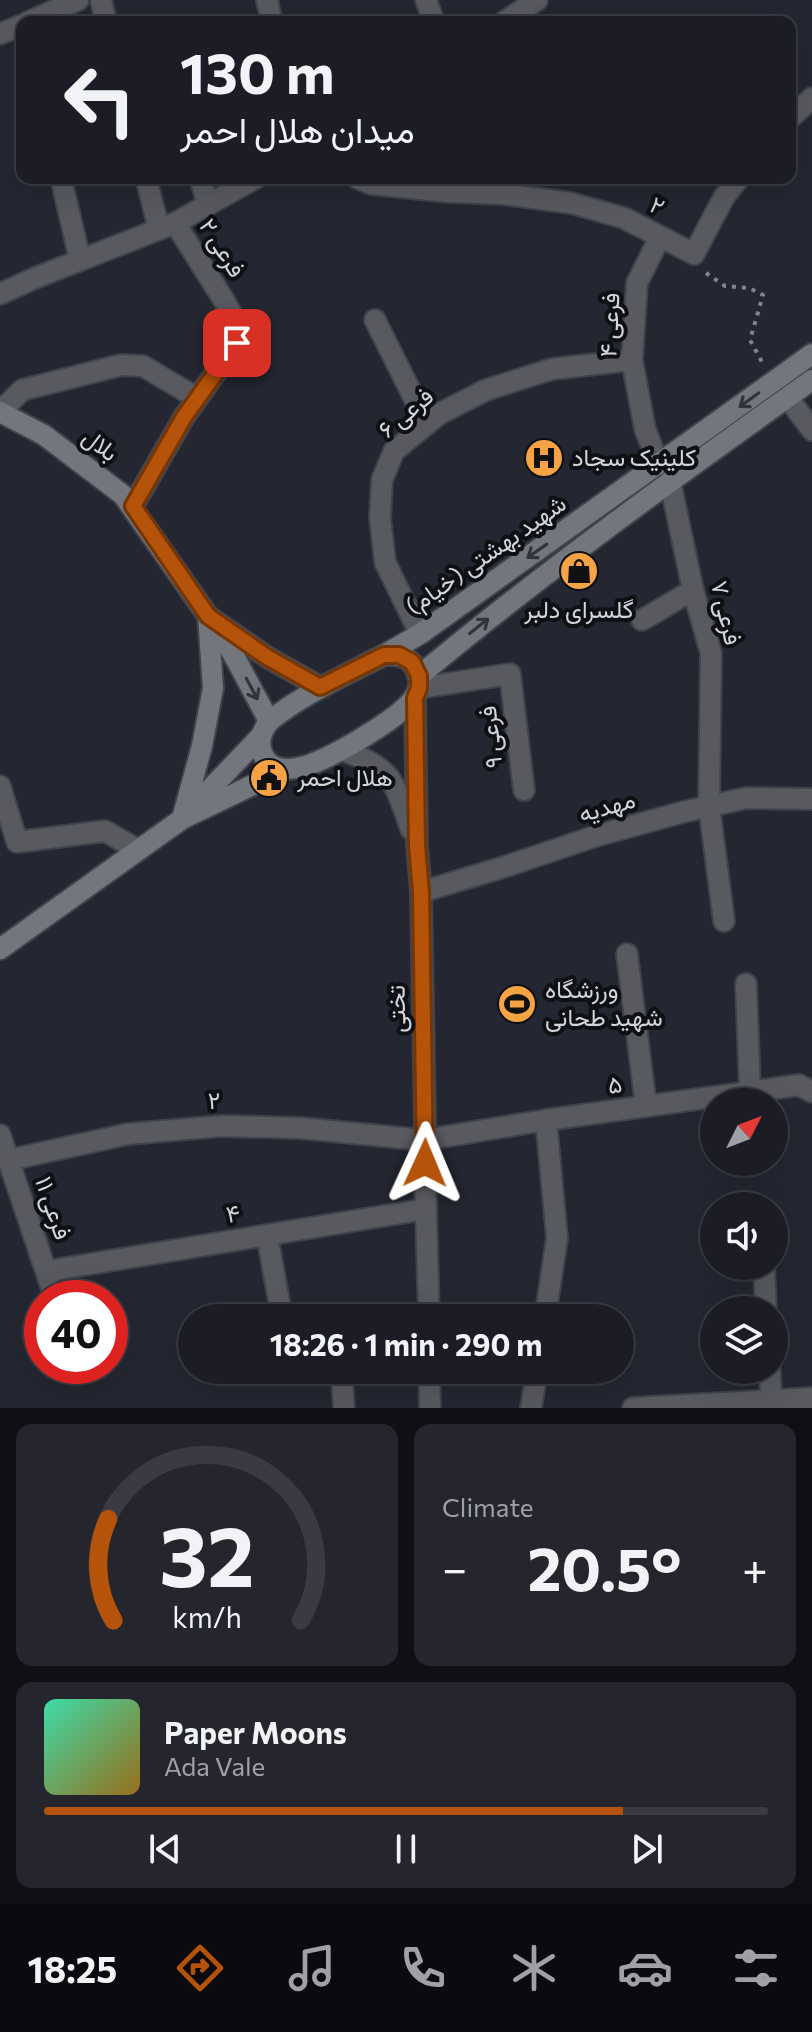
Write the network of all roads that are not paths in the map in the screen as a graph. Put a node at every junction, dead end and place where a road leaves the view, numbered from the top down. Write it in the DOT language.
graph roads {
  1 [pos="78,0"];
  2 [pos="537,0"];
  3 [pos="42,16"];
  4 [pos="513,16"];
  5 [pos="812,98"];
  6 [pos="796,113"];
  7 [pos="62,184"];
  8 [pos="149,184"];
  9 [pos="202,184"];
  10 [pos="245,184"];
  11 [pos="371,184"];
  12 [pos="734,184"];
  13 [pos="208,205"];
  14 [pos="167,226"];
  15 [pos="660,237"];
  16 [pos="80,260"];
  17 [pos="0,294"];
  18 [pos="375,320"];
  19 [pos="812,354"];
  20 [pos="632,360"];
  21 [pos="812,380"];
  22 [pos="780,390"];
  23 [pos="197,398"];
  24 [pos="0,412"];
  25 [pos="427,424"];
  26 [pos="812,430"];
  27 [pos="665,473"];
  28 [pos="133,506"];
  29 [pos="693,590"];
  30 [pos="208,616"];
  31 [pos="642,620"];
  32 [pos="420,634"];
  33 [pos="384,655"];
  34 [pos="320,687"];
  35 [pos="418,687"];
  36 [pos="265,728"];
  37 [pos="342,750"];
  38 [pos="284,770"];
  39 [pos="0,786"];
  40 [pos="524,790"];
  41 [pos="812,799"];
  42 [pos="709,806"];
  43 [pos="182,819"];
  44 [pos="417,846"];
  45 [pos="138,850"];
  46 [pos="421,892"];
  47 [pos="724,921"];
  48 [pos="0,949"];
  49 [pos="627,954"];
  50 [pos="746,984"];
  51 [pos="750,1088"];
  52 [pos="778,1088"];
  53 [pos="812,1092"];
  54 [pos="700,1099"];
  55 [pos="646,1106"];
  56 [pos="546,1120"];
  57 [pos="0,1135"];
  58 [pos="424,1140"];
  59 [pos="9,1160"];
  60 [pos="426,1209"];
  61 [pos="267,1235"];
  62 [pos="47,1271"];
  63 [pos="50,1280"];
  64 [pos="279,1304"];
  65 [pos="429,1304"];
  66 [pos="547,1304"];
  67 [pos="342,1384"];
  68 [pos="429,1384"];
  69 [pos="535,1384"];
  70 [pos="770,1384"];
  71 [pos="812,1398"];
  72 [pos="771,1401"];
  73 [pos="746,1405"];
  74 [pos="344,1408"];
  75 [pos="430,1408"];
  76 [pos="531,1408"];
  77 [pos="633,1408"];
  1 -- 3 [label="street"];
  2 -- 4 [label="street"];
  5 -- 6 [label="street"];
  7 -- 16 [label="street"];
  8 -- 14 [label="street, فرعی ۲"];
  9 -- 13 [label="street"];
  10 -- 13 [label="street"];
  11 -- 15 [label="street, ۲"];
  12 -- 15 [label="street, ۲"];
  13 -- 14 [label="street"];
  14 -- 16 [label="street"];
  14 -- 23 [label="street, فرعی ۲"];
  15 -- 20 [label="street, فرعی ۴"];
  16 -- 17 [label="street"];
  18 -- 25 [label="street"];
  19 -- 22 [label="main road, شهید بهشتی (خیام)"];
  20 -- 25 [label="street, فرعی ۶"];
  20 -- 27 [label="street, فرعی ۴"];
  21 -- 22 [label="main road, شهید بهشتی (خیام)"];
  22 -- 26 [label="street"];
  22 -- 27 [label="main road, شهید بهشتی (خیام)"];
  23 -- 24 [label="street"];
  23 -- 28 [label="street, فرعی ۲"];
  24 -- 28 [label="main road, بلال"];
  25 -- 32 [label="street, فرعی ۶"];
  27 -- 29 [label="street, فرعی ۷"];
  27 -- 32 [label="main road, شهید بهشتی (خیام), one-way"];
  35 -- 27 [label="main road, شهید بهشتی (خیام), one-way"];
  28 -- 30 [label="main road, بلال"];
  29 -- 31 [label="street"];
  29 -- 42 [label="street, فرعی ۷"];
  30 -- 34 [label="main road"];
  30 -- 36 [label="main road, بلال, one-way"];
  30 -- 43 [label="main road"];
  32 -- 33 [label="main road, شهید بهشتی (خیام)"];
  33 -- 34 [label="main road, شهید بهشتی (خیام)"];
  33 -- 35 [label="main road"];
  34 -- 36 [label="main road, شهید بهشتی (خیام)"];
  35 -- 37 [label="main road, شهید بهشتی (خیام)"];
  35 -- 40 [label="street, فرعی ۹"];
  35 -- 44 [label="street, تختی"];
  36 -- 38 [label="main road, بلال"];
  36 -- 43 [label="main road"];
  37 -- 38 [label="main road, شهید بهشتی (خیام)"];
  37 -- 44 [label="street"];
  38 -- 43 [label="main road"];
  39 -- 45 [label="street"];
  41 -- 42 [label="street, مهدیه"];
  42 -- 46 [label="street, مهدیه"];
  42 -- 47 [label="street, فرعی ۷"];
  43 -- 45 [label="main road"];
  44 -- 46 [label="street, تختی"];
  45 -- 48 [label="main road"];
  46 -- 58 [label="street, تختی"];
  49 -- 55 [label="street"];
  50 -- 51 [label="street"];
  52 -- 53 [label="street, ۵"];
  54 -- 55 [label="street, ۵"];
  55 -- 56 [label="street, ۵"];
  56 -- 58 [label="street, ۵"];
  56 -- 66 [label="street"];
  57 -- 59 [label="street, فرعی ۱۱"];
  58 -- 59 [label="street, ۲"];
  58 -- 60 [label="street, تختی"];
  59 -- 62 [label="street, فرعی ۱۱"];
  60 -- 61 [label="street, ۴"];
  60 -- 65 [label="street, تختی"];
  61 -- 62 [label="street, ۴"];
  61 -- 64 [label="street"];
  62 -- 63 [label="street, فرعی ۱۱"];
  67 -- 74 [label="street"];
  68 -- 75 [label="street"];
  69 -- 76 [label="street"];
  70 -- 72 [label="street"];
  71 -- 72 [label="street"];
  72 -- 73 [label="street"];
  73 -- 77 [label="street"];
}
